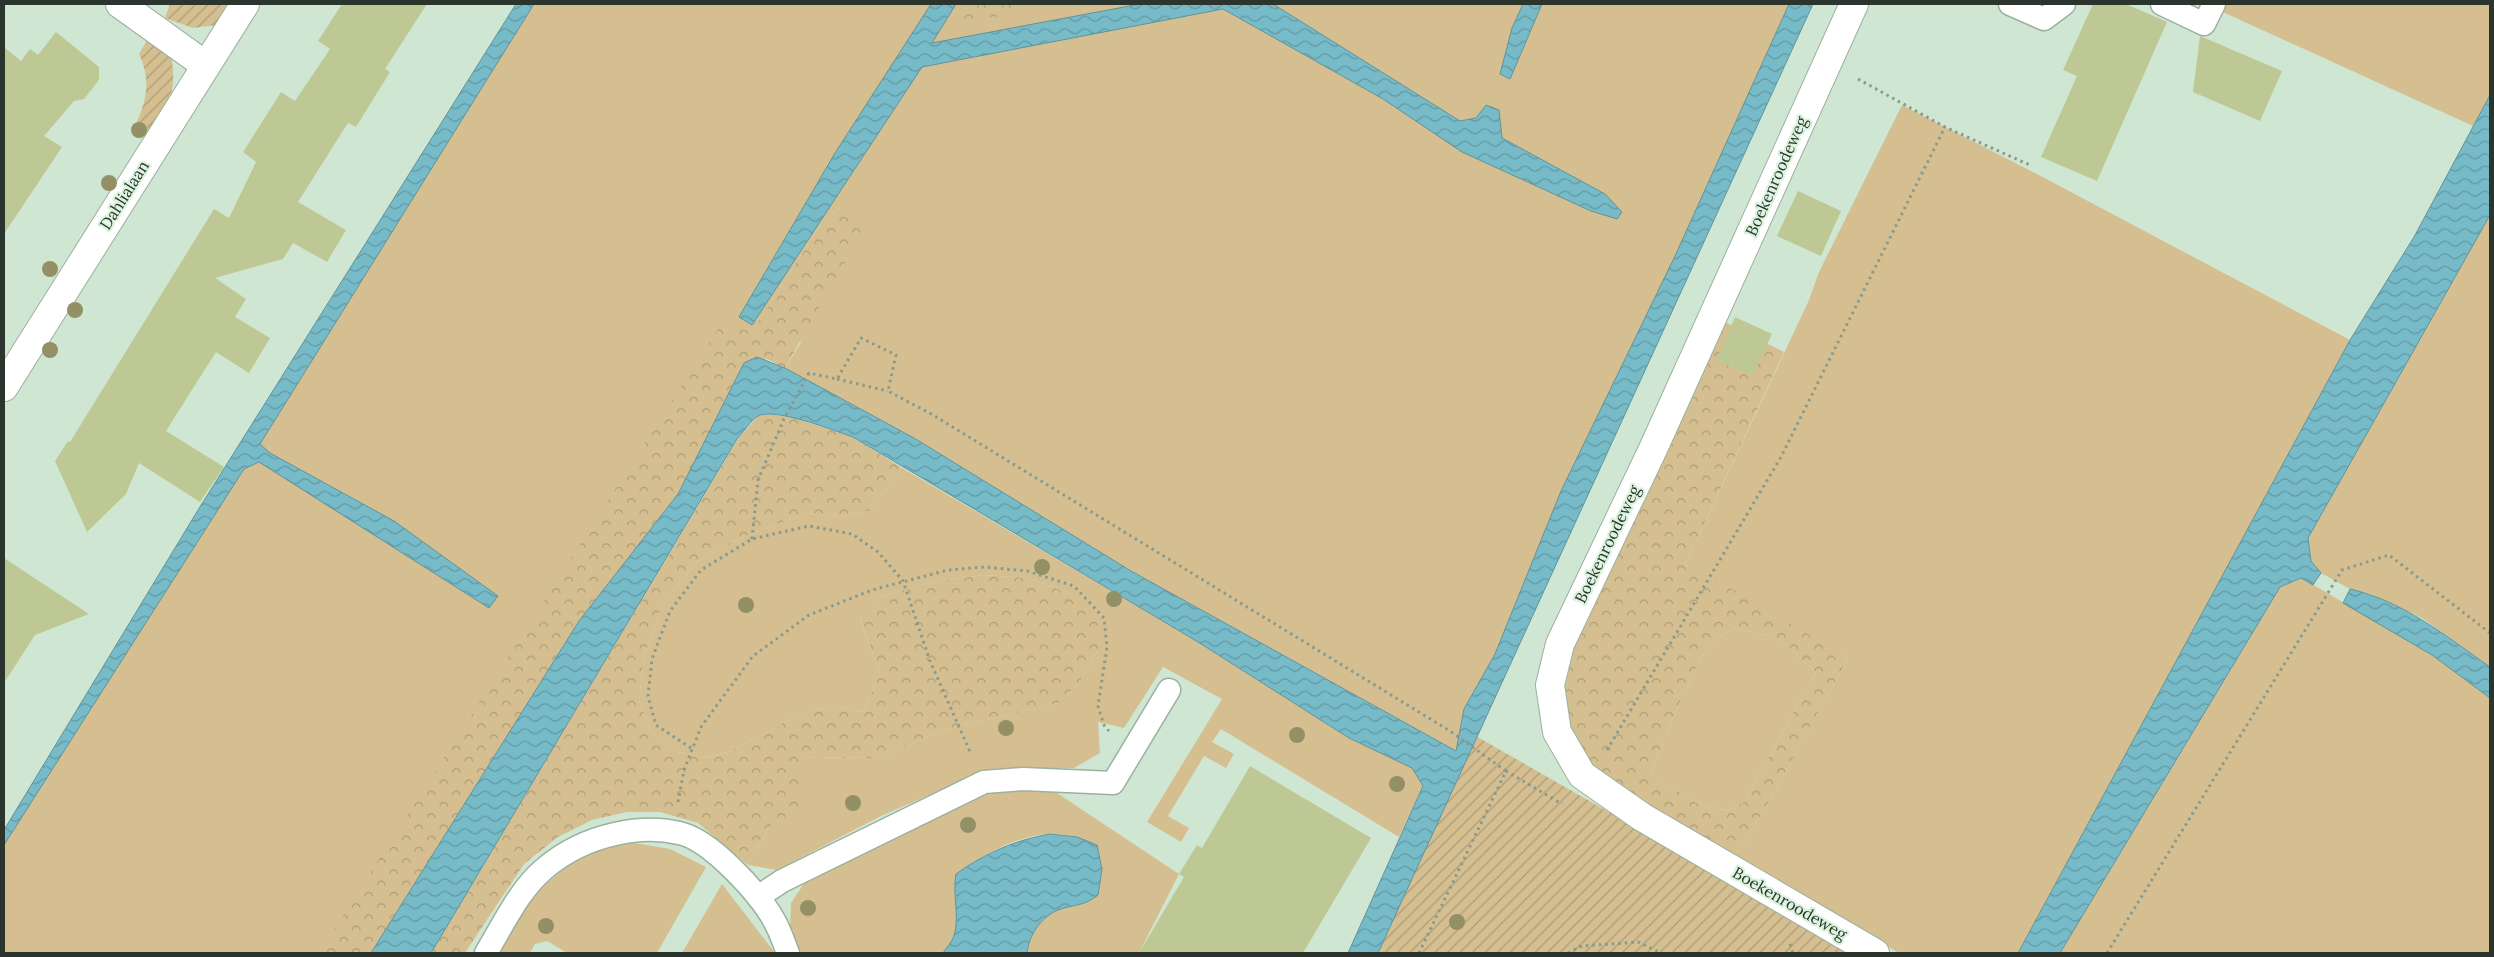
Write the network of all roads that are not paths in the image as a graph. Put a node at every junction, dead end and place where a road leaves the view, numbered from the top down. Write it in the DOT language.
graph roads {
  1 [pos="120,4"];
  2 [pos="245,4"];
  3 [pos="1854,4"];
  4 [pos="2010,4"];
  5 [pos="2064,4"];
  6 [pos="2162,4"];
  7 [pos="2214,4"];
  8 [pos="206,65"];
  9 [pos="4,387"];
  10 [pos="1169,690"];
  11 [pos="758,896"];
  12 [pos="486,953"];
  13 [pos="788,953"];
  14 [pos="1876,953"];
  1 -- 8 [label="street"];
  2 -- 8 [label="street, Dahlialaan"];
  3 -- 14 [label="street, Boekenroodeweg"];
  4 -- 5 [label="lane"];
  6 -- 7 [label="lane"];
  8 -- 9 [label="street, Dahlialaan"];
  10 -- 11 [label="lane"];
  11 -- 12 [label="lane"];
  11 -- 13 [label="lane"];
}
